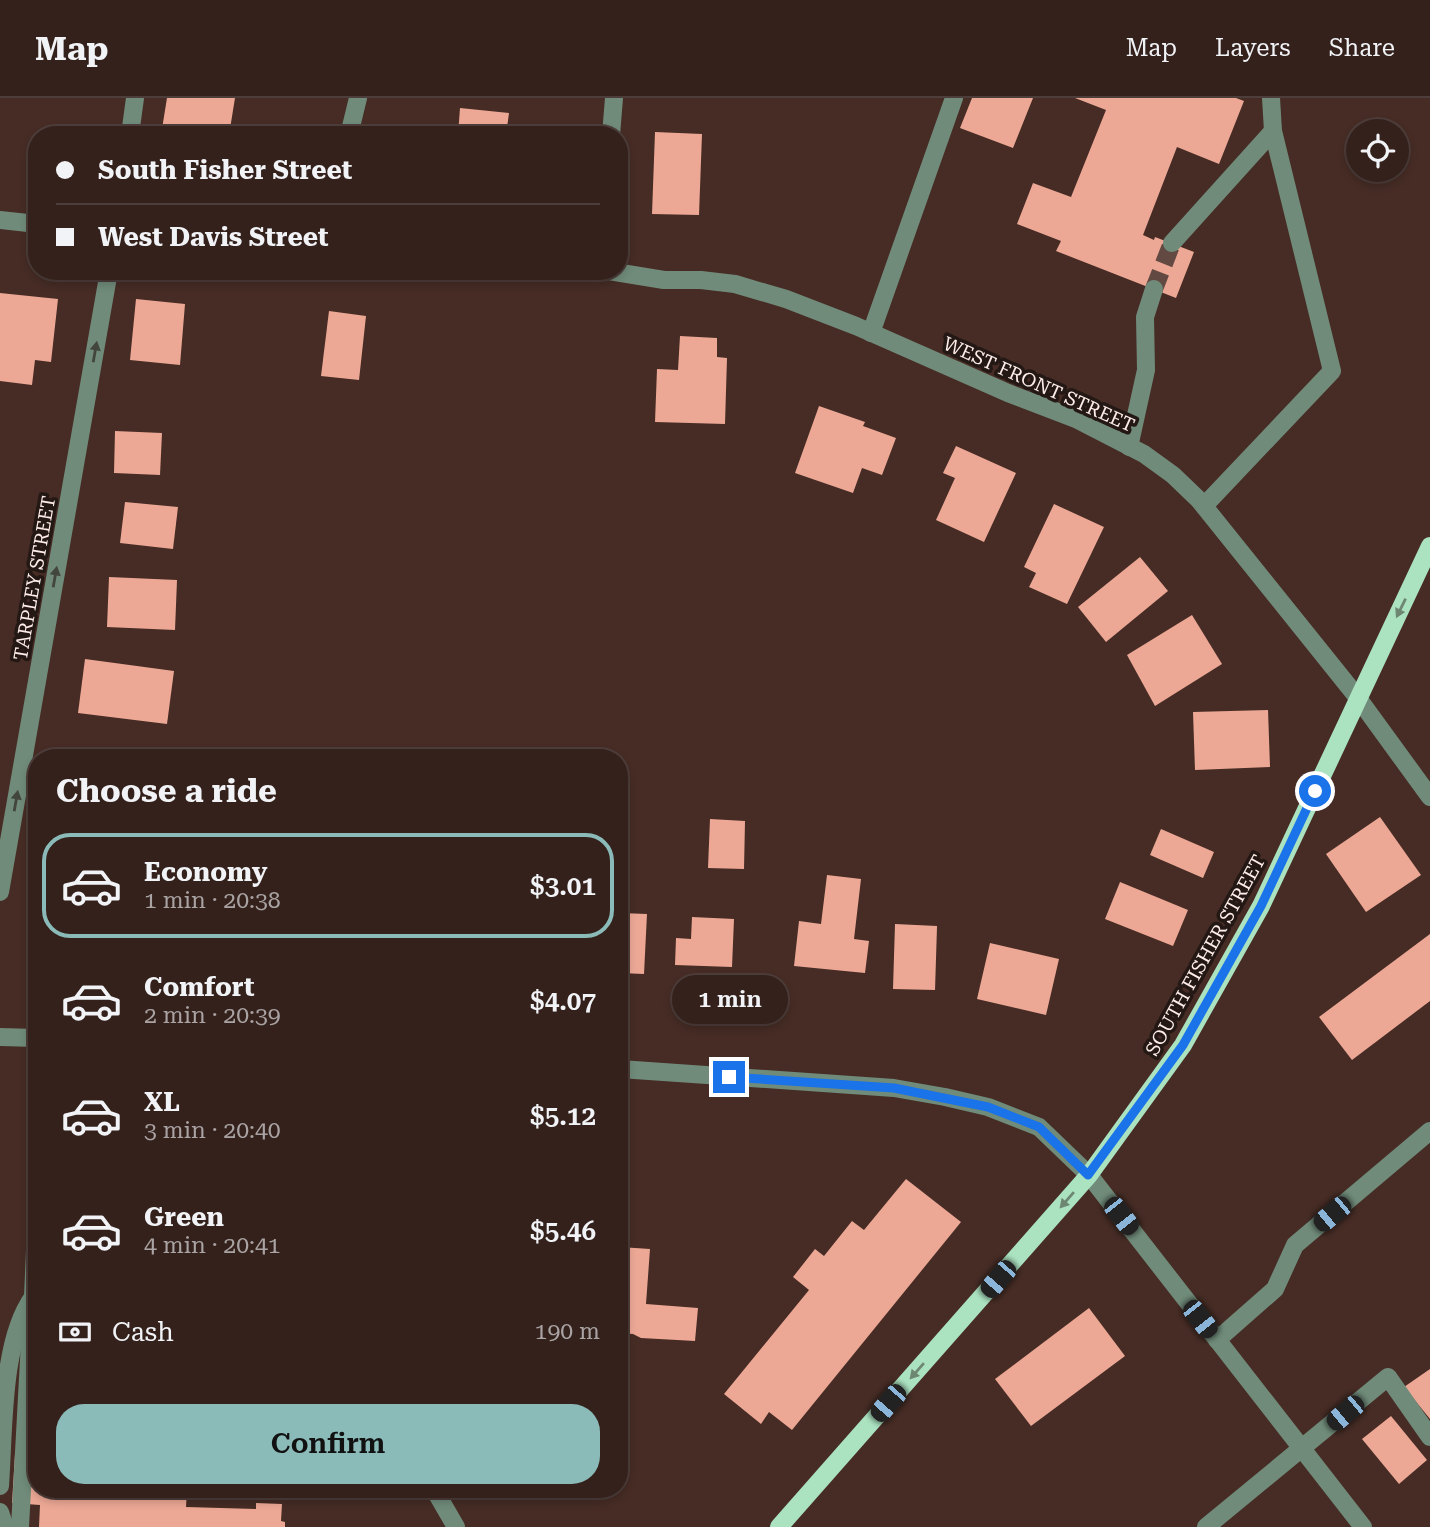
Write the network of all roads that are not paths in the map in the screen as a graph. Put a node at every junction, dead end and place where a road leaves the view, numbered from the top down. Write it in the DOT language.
graph roads {
  1 [pos="135,98"];
  2 [pos="358,98"];
  3 [pos="614,98"];
  4 [pos="954,98"];
  5 [pos="1271,98"];
  6 [pos="131,126"];
  7 [pos="351,126"];
  8 [pos="612,126"];
  9 [pos="1273,131"];
  10 [pos="0,220"];
  11 [pos="28,223"];
  12 [pos="1172,243"];
  13 [pos="628,274"];
  14 [pos="107,280"];
  15 [pos="1154,289"];
  16 [pos="872,333"];
  17 [pos="1129,447"];
  18 [pos="1204,506"];
  19 [pos="1430,546"];
  20 [pos="1358,698"];
  21 [pos="1430,797"];
  22 [pos="0,892"];
  23 [pos="0,1037"];
  24 [pos="28,1038"];
  25 [pos="628,1070"];
  26 [pos="1430,1130"];
  27 [pos="1088,1175"];
  28 [pos="28,1303"];
  29 [pos="1217,1340"];
  30 [pos="28,1385"];
  31 [pos="1430,1437"];
  32 [pos="1302,1449"];
  33 [pos="0,1486"];
  34 [pos="439,1498"];
  35 [pos="0,1512"];
  36 [pos="5,1527"];
  37 [pos="20,1527"];
  38 [pos="456,1527"];
  39 [pos="779,1527"];
  40 [pos="1206,1527"];
  41 [pos="1363,1527"];
  1 -- 6 [label="street"];
  2 -- 7 [label="street"];
  3 -- 8 [label="street"];
  4 -- 16 [label="street"];
  5 -- 9 [label="street"];
  9 -- 12 [label="street"];
  9 -- 18 [label="street"];
  10 -- 11 [label="street"];
  13 -- 16 [label="street, WEST FRONT STREET"];
  22 -- 14 [label="street, TARPLEY STREET, one-way"];
  15 -- 17 [label="street"];
  16 -- 17 [label="street, WEST FRONT STREET"];
  17 -- 18 [label="street, WEST FRONT STREET"];
  18 -- 20 [label="street, WEST FRONT STREET"];
  19 -- 20 [label="main road, SOUTH FISHER STREET, one-way"];
  20 -- 21 [label="street, WEST FRONT STREET"];
  20 -- 27 [label="main road, SOUTH FISHER STREET"];
  23 -- 24 [label="street"];
  25 -- 27 [label="street"];
  26 -- 29 [label="street"];
  27 -- 29 [label="street"];
  27 -- 39 [label="main road, SOUTH FISHER STREET, one-way"];
  28 -- 33 [label="street"];
  29 -- 32 [label="street"];
  30 -- 37 [label="street"];
  31 -- 32 [label="street"];
  32 -- 40 [label="street"];
  32 -- 41 [label="street"];
  34 -- 38 [label="street"];
  35 -- 36 [label="street"];
}
